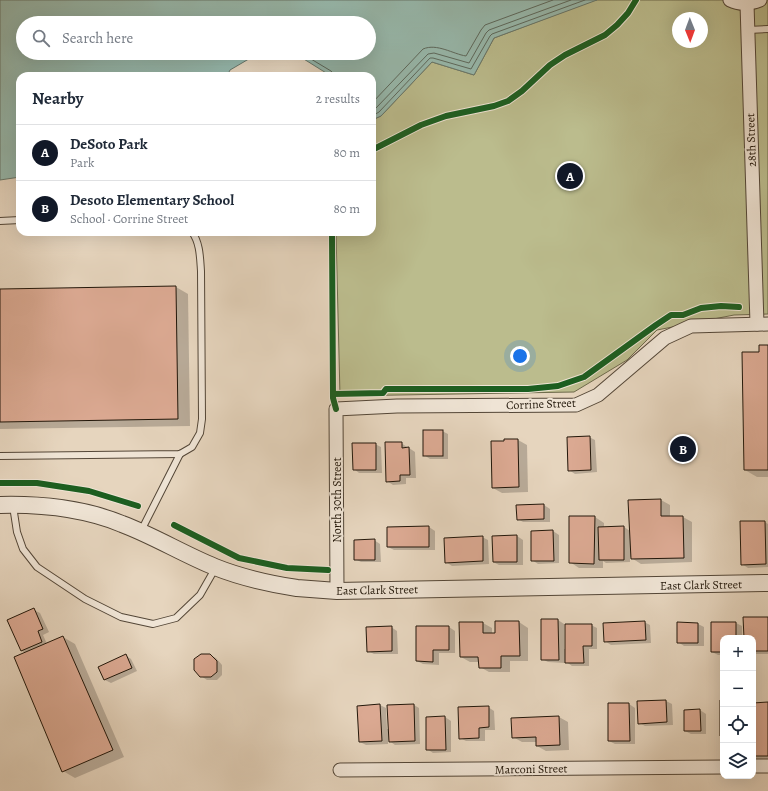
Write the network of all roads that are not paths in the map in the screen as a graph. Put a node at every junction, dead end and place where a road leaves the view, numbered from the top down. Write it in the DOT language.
graph roads {
  1 [pos="730,0"];
  2 [pos="760,0"];
  3 [pos="747,4"];
  4 [pos="768,29"];
  5 [pos="748,30"];
  6 [pos="16,220"];
  7 [pos="0,221"];
  8 [pos="195,236"];
  9 [pos="762,324"];
  10 [pos="336,409"];
  11 [pos="180,454"];
  12 [pos="0,456"];
  13 [pos="6,505"];
  14 [pos="140,532"];
  15 [pos="216,567"];
  16 [pos="768,583"];
  17 [pos="337,591"];
  18 [pos="756,766"];
  19 [pos="768,766"];
  20 [pos="720,767"];
  21 [pos="340,770"];
  1 -- 3 [label="street"];
  2 -- 3 [label="street"];
  3 -- 5 [label="street, 28th Street"];
  4 -- 5 [label="lane"];
  5 -- 9 [label="street, 28th Street"];
  6 -- 7 [label="lane"];
  8 -- 11 [label="lane"];
  9 -- 10 [label="street, Corrine Street"];
  10 -- 17 [label="street, North 30th Street"];
  11 -- 12 [label="lane"];
  11 -- 14 [label="lane"];
  13 -- 14 [label="street, East Clark Street"];
  13 -- 15 [label="lane"];
  14 -- 15 [label="street, East Clark Street"];
  15 -- 17 [label="street, East Clark Street"];
  16 -- 17 [label="street, East Clark Street"];
  18 -- 19 [label="street"];
  20 -- 21 [label="street, Marconi Street"];
}
